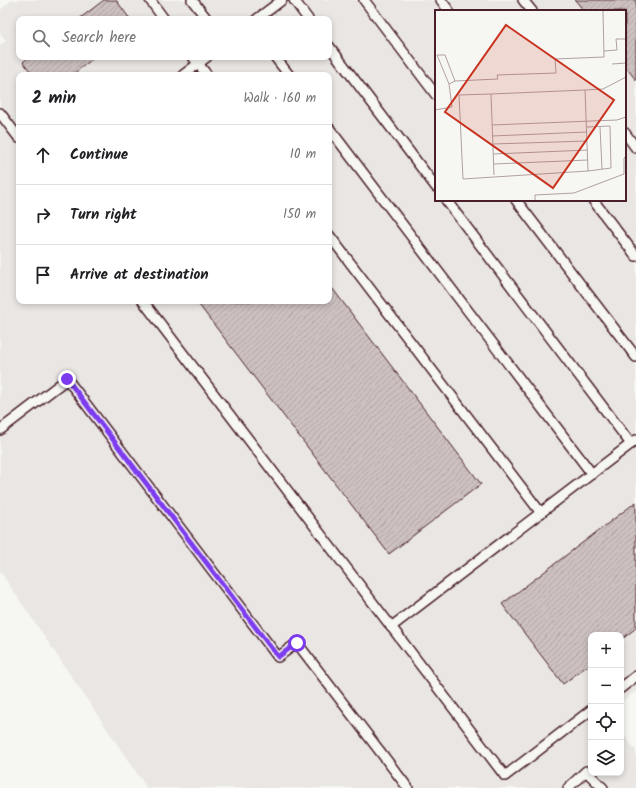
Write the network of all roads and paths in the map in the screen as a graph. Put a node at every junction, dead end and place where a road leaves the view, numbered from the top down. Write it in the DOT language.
graph roads {
  1 [pos="150,0"];
  2 [pos="192,0"];
  3 [pos="282,0"];
  4 [pos="294,0"];
  5 [pos="364,0"];
  6 [pos="441,0"];
  7 [pos="523,0"];
  8 [pos="449,10"];
  9 [pos="531,10"];
  10 [pos="162,16"];
  11 [pos="205,16"];
  12 [pos="260,16"];
  13 [pos="306,16"];
  14 [pos="332,50"];
  15 [pos="196,60"];
  16 [pos="277,60"];
  17 [pos="186,72"];
  18 [pos="205,72"];
  19 [pos="287,72"];
  20 [pos="435,94"];
  21 [pos="0,113"];
  22 [pos="332,132"];
  23 [pos="16,134"];
  24 [pos="626,134"];
  25 [pos="636,148"];
  26 [pos="435,186"];
  27 [pos="447,201"];
  28 [pos="517,201"];
  29 [pos="594,201"];
  30 [pos="332,239"];
  31 [pos="636,256"];
  32 [pos="145,304"];
  33 [pos="636,358"];
  34 [pos="0,430"];
  35 [pos="634,442"];
  36 [pos="592,474"];
  37 [pos="540,513"];
  38 [pos="391,627"];
  39 [pos="636,676"];
  40 [pos="624,686"];
  41 [pos="588,712"];
  42 [pos="408,788"];
  43 [pos="568,788"];
  44 [pos="603,788"];
  1 -- 10 [label="lane"];
  2 -- 11 [label="lane"];
  3 -- 12 [label="lane"];
  4 -- 13 [label="lane"];
  5 -- 20 [label="lane"];
  6 -- 8 [label="lane"];
  7 -- 9 [label="lane"];
  14 -- 26 [label="lane"];
  15 -- 17 [label="lane"];
  15 -- 18 [label="lane"];
  16 -- 19 [label="lane"];
  21 -- 23 [label="lane"];
  22 -- 36 [label="lane"];
  24 -- 25 [label="lane"];
  27 -- 35 [label="lane"];
  28 -- 33 [label="lane"];
  29 -- 31 [label="lane"];
  30 -- 37 [label="lane"];
  32 -- 38 [label="lane"];
  34 -- 42 [label="lane"];
  35 -- 36 [label="lane"];
  36 -- 37 [label="lane"];
  37 -- 38 [label="lane"];
  38 -- 41 [label="lane"];
  39 -- 40 [label="lane"];
  43 -- 44 [label="lane"];
}
